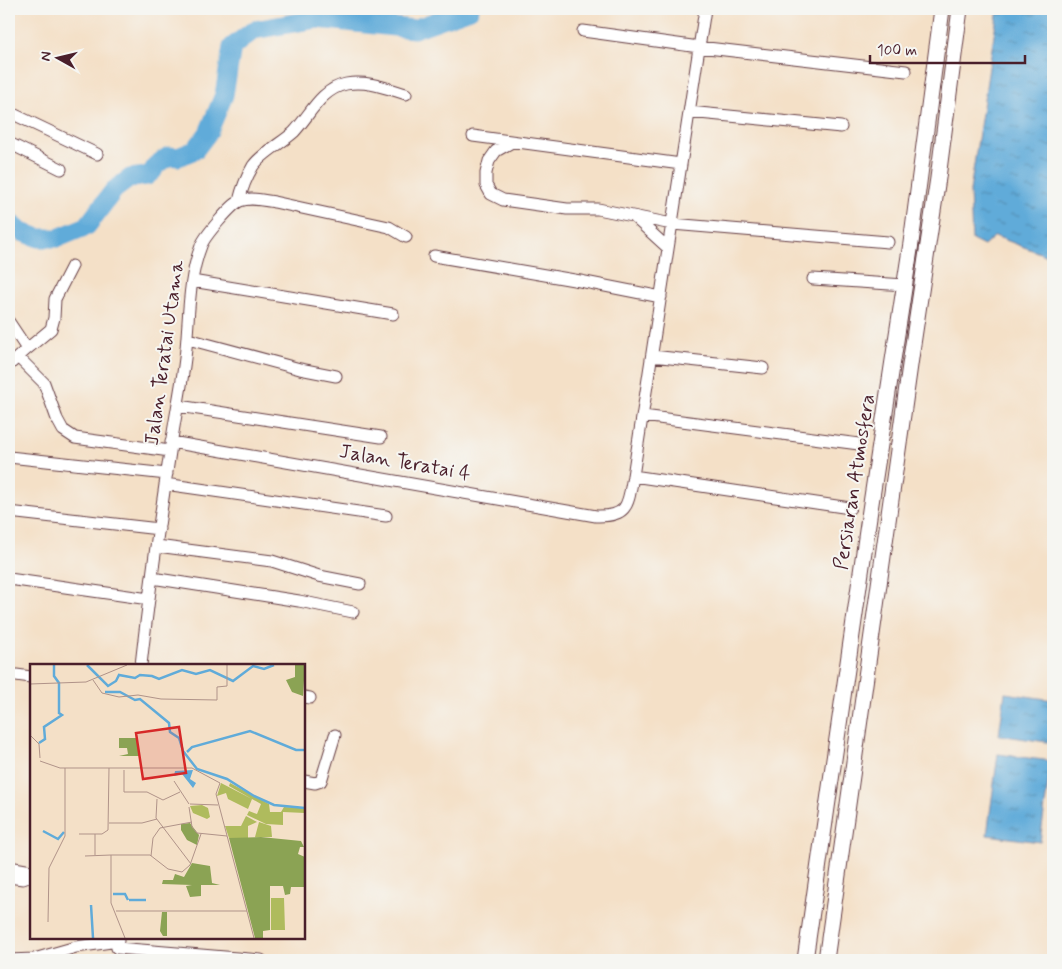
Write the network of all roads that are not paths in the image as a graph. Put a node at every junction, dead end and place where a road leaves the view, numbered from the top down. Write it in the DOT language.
graph roads {
  1 [pos="705,9"];
  2 [pos="942,9"];
  3 [pos="960,9"];
  4 [pos="583,31"];
  5 [pos="699,48"];
  6 [pos="906,71"];
  7 [pos="406,94"];
  8 [pos="9,112"];
  9 [pos="689,112"];
  10 [pos="841,126"];
  11 [pos="473,136"];
  12 [pos="512,142"];
  13 [pos="9,143"];
  14 [pos="97,154"];
  15 [pos="681,164"];
  16 [pos="61,169"];
  17 [pos="239,202"];
  18 [pos="633,216"];
  19 [pos="672,224"];
  20 [pos="406,237"];
  21 [pos="888,242"];
  22 [pos="668,248"];
  23 [pos="434,256"];
  24 [pos="72,266"];
  25 [pos="814,279"];
  26 [pos="192,281"];
  27 [pos="904,285"];
  28 [pos="661,297"];
  29 [pos="393,314"];
  30 [pos="9,322"];
  31 [pos="188,339"];
  32 [pos="23,353"];
  33 [pos="652,356"];
  34 [pos="9,365"];
  35 [pos="763,368"];
  36 [pos="336,376"];
  37 [pos="179,406"];
  38 [pos="642,416"];
  39 [pos="382,437"];
  40 [pos="860,444"];
  41 [pos="171,447"];
  42 [pos="9,457"];
  43 [pos="633,476"];
  44 [pos="166,479"];
  45 [pos="850,508"];
  46 [pos="9,512"];
  47 [pos="386,516"];
  48 [pos="159,529"];
  49 [pos="157,546"];
  50 [pos="152,578"];
  51 [pos="9,579"];
  52 [pos="360,584"];
  53 [pos="149,599"];
  54 [pos="353,612"];
  55 [pos="141,664"];
  56 [pos="9,674"];
  57 [pos="30,677"];
  58 [pos="336,735"];
  59 [pos="305,781"];
  60 [pos="9,867"];
  61 [pos="30,872"];
  62 [pos="30,876"];
  63 [pos="9,877"];
  64 [pos="118,942"];
  65 [pos="9,960"];
  66 [pos="115,960"];
  67 [pos="261,960"];
  68 [pos="806,960"];
  69 [pos="826,960"];
  1 -- 5 [label="street"];
  2 -- 27 [label="street, Persiaran Atmosfera"];
  3 -- 69 [label="street, Persiaran Atmosfera"];
  4 -- 5 [label="street"];
  5 -- 6 [label="street"];
  5 -- 9 [label="street"];
  7 -- 17 [label="street"];
  8 -- 14 [label="street"];
  9 -- 10 [label="street"];
  9 -- 15 [label="street"];
  11 -- 12 [label="street"];
  12 -- 15 [label="street"];
  12 -- 18 [label="street"];
  13 -- 16 [label="street"];
  15 -- 19 [label="street"];
  17 -- 20 [label="street"];
  17 -- 26 [label="street, Jalan Teratai Utama"];
  18 -- 19 [label="street"];
  18 -- 22 [label="street"];
  19 -- 21 [label="street"];
  19 -- 22 [label="street"];
  22 -- 28 [label="street"];
  23 -- 28 [label="street"];
  24 -- 32 [label="street"];
  25 -- 27 [label="street"];
  26 -- 29 [label="street"];
  26 -- 31 [label="street, Jalan Teratai Utama"];
  27 -- 68 [label="street, Persiaran Atmosfera"];
  28 -- 33 [label="street"];
  30 -- 32 [label="street, Jalan Teratai 4"];
  31 -- 36 [label="street"];
  31 -- 37 [label="street, Jalan Teratai Utama"];
  32 -- 34 [label="street"];
  32 -- 41 [label="street, Jalan Teratai 4"];
  33 -- 35 [label="street"];
  33 -- 38 [label="street"];
  37 -- 39 [label="street"];
  37 -- 41 [label="street, Jalan Teratai Utama"];
  38 -- 40 [label="street"];
  38 -- 43 [label="street"];
  41 -- 43 [label="street, Jalan Teratai 4"];
  41 -- 44 [label="street, Jalan Teratai Utama"];
  42 -- 44 [label="street"];
  43 -- 45 [label="street"];
  44 -- 47 [label="street"];
  44 -- 48 [label="street, Jalan Teratai Utama"];
  46 -- 48 [label="street"];
  48 -- 49 [label="street, Jalan Teratai Utama"];
  49 -- 50 [label="street, Jalan Teratai Utama"];
  49 -- 52 [label="street"];
  50 -- 53 [label="street, Jalan Teratai Utama"];
  50 -- 54 [label="street"];
  51 -- 53 [label="street"];
  53 -- 55 [label="street, Jalan Teratai Utama"];
  56 -- 57 [label="street"];
  58 -- 59 [label="street"];
  60 -- 61 [label="street"];
  62 -- 63 [label="street"];
  64 -- 65 [label="street"];
  64 -- 66 [label="street"];
  64 -- 67 [label="street"];
}
